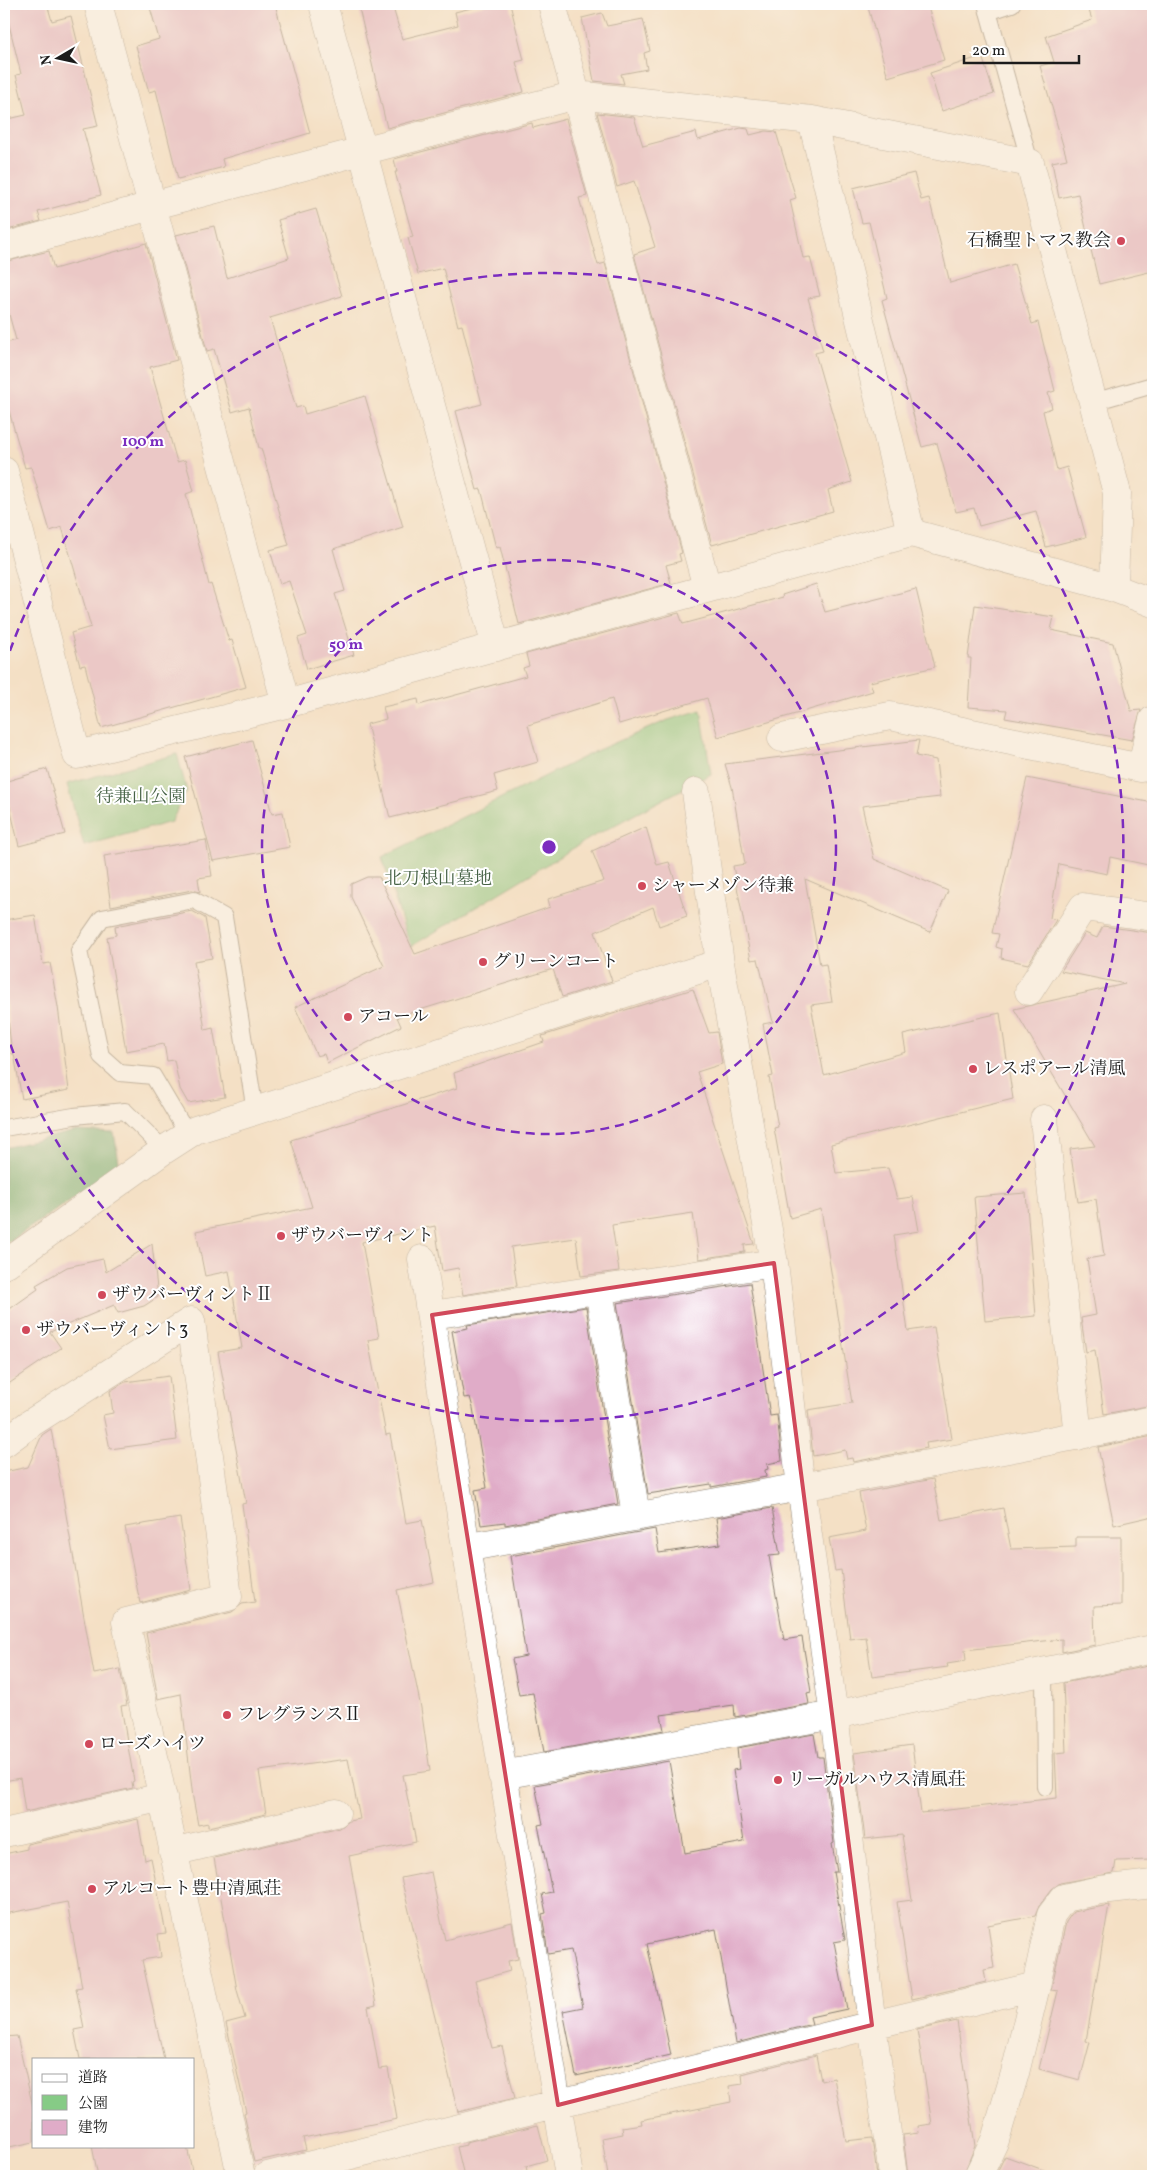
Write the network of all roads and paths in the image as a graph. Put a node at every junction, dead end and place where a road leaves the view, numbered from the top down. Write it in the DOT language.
graph roads {
  1 [pos="98,4"];
  2 [pos="323,4"];
  3 [pos="552,4"];
  4 [pos="1012,4"];
  5 [pos="987,8"];
  6 [pos="576,95"];
  7 [pos="812,120"];
  8 [pos="363,151"];
  9 [pos="1030,163"];
  10 [pos="151,206"];
  11 [pos="4,247"];
  12 [pos="1153,385"];
  13 [pos="1093,402"];
  14 [pos="4,471"];
  15 [pos="911,533"];
  16 [pos="707,588"];
  17 [pos="1114,588"];
  18 [pos="1153,603"];
  19 [pos="496,647"];
  20 [pos="286,704"];
  21 [pos="1153,720"];
  22 [pos="782,738"];
  23 [pos="696,792"];
  24 [pos="1153,917"];
  25 [pos="720,962"];
  26 [pos="1029,991"];
  27 [pos="256,1111"];
  28 [pos="1044,1119"];
  29 [pos="4,1128"];
  30 [pos="188,1134"];
  31 [pos="164,1150"];
  32 [pos="422,1259"];
  33 [pos="774,1263"];
  34 [pos="4,1265"];
  35 [pos="599,1290"];
  36 [pos="432,1314"];
  37 [pos="1153,1420"];
  38 [pos="1078,1436"];
  39 [pos="4,1443"];
  40 [pos="801,1488"];
  41 [pos="636,1515"];
  42 [pos="466,1548"];
  43 [pos="1153,1649"];
  44 [pos="1044,1672"];
  45 [pos="834,1715"];
  46 [pos="502,1775"];
  47 [pos="1045,1787"];
  48 [pos="163,1796"];
  49 [pos="336,1813"];
  50 [pos="4,1833"];
  51 [pos="173,1852"];
  52 [pos="1153,1884"];
  53 [pos="1036,1986"];
  54 [pos="872,2025"];
  55 [pos="558,2105"];
  56 [pos="241,2176"];
  57 [pos="267,2176"];
  58 [pos="570,2176"];
  59 [pos="893,2176"];
  60 [pos="978,2176"];
  1 -- 10 [label="street"];
  2 -- 8 [label="street"];
  3 -- 6 [label="street"];
  4 -- 5 [label="lane"];
  5 -- 9 [label="lane"];
  6 -- 7 [label="street"];
  6 -- 8 [label="street"];
  6 -- 16 [label="street"];
  7 -- 9 [label="street"];
  7 -- 15 [label="street"];
  8 -- 10 [label="street"];
  8 -- 19 [label="street"];
  9 -- 13 [label="street"];
  10 -- 11 [label="street"];
  10 -- 20 [label="street"];
  12 -- 13 [label="lane"];
  13 -- 17 [label="street"];
  14 -- 20 [label="street"];
  15 -- 16 [label="street"];
  15 -- 17 [label="street"];
  16 -- 19 [label="street"];
  17 -- 18 [label="street"];
  19 -- 20 [label="street"];
  21 -- 22 [label="street"];
  23 -- 25 [label="street"];
  24 -- 26 [label="street"];
  25 -- 27 [label="street"];
  25 -- 33 [label="street"];
  27 -- 30 [label="street"];
  27 -- 30 [label="lane"];
  28 -- 38 [label="street"];
  29 -- 31 [label="lane"];
  30 -- 31 [label="street"];
  31 -- 34 [label="street"];
  32 -- 36 [label="street"];
  33 -- 35 [label="street"];
  33 -- 40 [label="street"];
  35 -- 36 [label="street"];
  35 -- 41 [label="street"];
  36 -- 42 [label="street"];
  37 -- 38 [label="street"];
  38 -- 40 [label="street"];
  39 -- 48 [label="street"];
  40 -- 41 [label="street"];
  40 -- 45 [label="street"];
  41 -- 42 [label="street"];
  42 -- 46 [label="street"];
  43 -- 44 [label="street"];
  44 -- 45 [label="street"];
  44 -- 47 [label="lane"];
  45 -- 46 [label="street"];
  45 -- 54 [label="street"];
  46 -- 55 [label="street"];
  48 -- 50 [label="street"];
  48 -- 51 [label="street"];
  49 -- 51 [label="street"];
  51 -- 56 [label="street"];
  52 -- 53 [label="street"];
  53 -- 54 [label="street"];
  53 -- 60 [label="street"];
  54 -- 55 [label="street"];
  54 -- 59 [label="street"];
  55 -- 57 [label="street"];
  55 -- 58 [label="street"];
}
